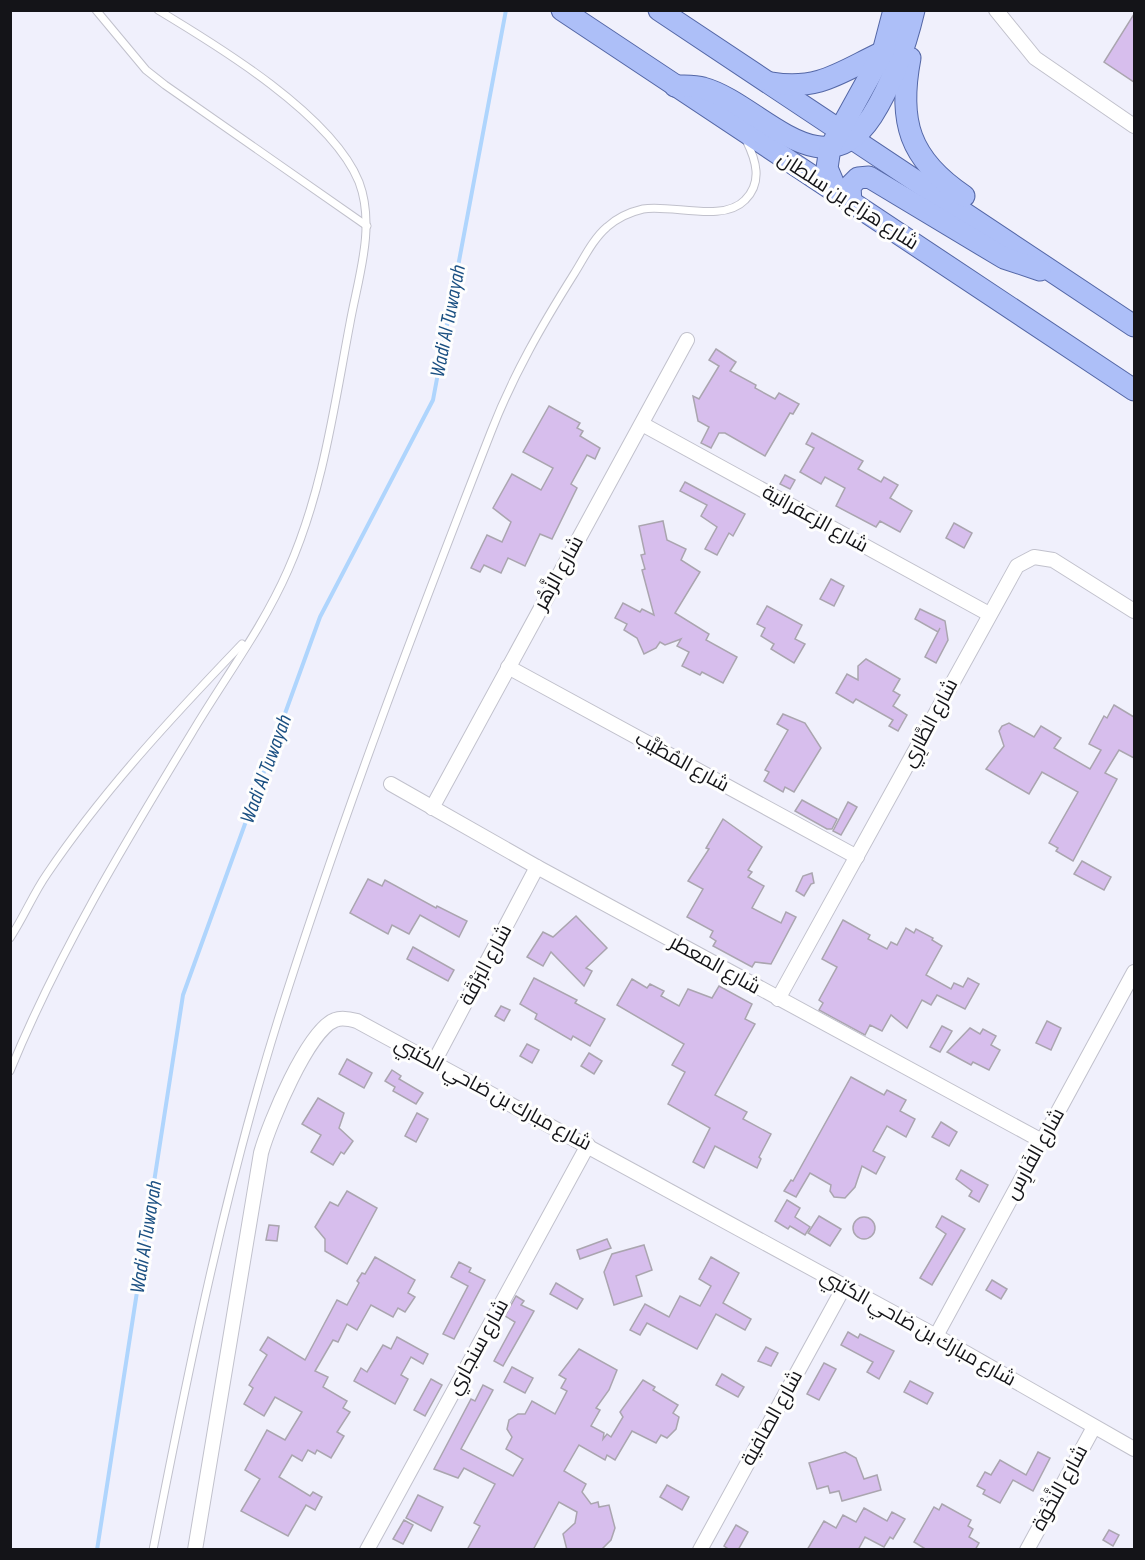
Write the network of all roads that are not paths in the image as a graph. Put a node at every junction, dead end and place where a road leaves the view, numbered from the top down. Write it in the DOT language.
graph roads {
  1 [pos="96,10"];
  2 [pos="158,10"];
  3 [pos="562,10"];
  4 [pos="894,10"];
  5 [pos="914,10"];
  6 [pos="920,10"];
  7 [pos="996,10"];
  8 [pos="666,15"];
  9 [pos="883,52"];
  10 [pos="768,82"];
  11 [pos="675,86"];
  12 [pos="1134,126"];
  13 [pos="742,131"];
  14 [pos="842,139"];
  15 [pos="844,199"];
  16 [pos="367,226"];
  17 [pos="1052,271"];
  18 [pos="1134,326"];
  19 [pos="687,340"];
  20 [pos="1134,390"];
  21 [pos="642,424"];
  22 [pos="1134,611"];
  23 [pos="989,614"];
  24 [pos="252,634"];
  25 [pos="507,667"];
  26 [pos="391,784"];
  27 [pos="432,808"];
  28 [pos="857,857"];
  29 [pos="537,867"];
  30 [pos="10,938"];
  31 [pos="1134,972"];
  32 [pos="778,999"];
  33 [pos="434,1062"];
  34 [pos="10,1071"];
  35 [pos="1042,1141"];
  36 [pos="588,1145"];
  37 [pos="844,1287"];
  38 [pos="936,1336"];
  39 [pos="1094,1427"];
  40 [pos="1134,1449"];
  41 [pos="153,1550"];
  42 [pos="195,1550"];
  43 [pos="367,1550"];
  44 [pos="700,1550"];
  45 [pos="1027,1550"];
  1 -- 16 [label="lane"];
  2 -- 16 [label="lane"];
  3 -- 11 [label="main road, شارع هزاع بن سلطان"];
  4 -- 9 [label="main road"];
  5 -- 14 [label="main road"];
  6 -- 17 [label="main road"];
  7 -- 12 [label="street"];
  8 -- 10 [label="main road"];
  9 -- 10 [label="main road"];
  9 -- 14 [label="main road"];
  10 -- 14 [label="main road"];
  11 -- 13 [label="main road, شارع هزاع بن سلطان"];
  11 -- 14 [label="main road"];
  13 -- 15 [label="main road, شارع هزاع بن سلطان"];
  13 -- 41 [label="lane"];
  14 -- 15 [label="main road"];
  14 -- 17 [label="main road"];
  15 -- 17 [label="main road"];
  15 -- 20 [label="main road, شارع هزاع بن سلطان"];
  16 -- 24 [label="lane"];
  17 -- 18 [label="main road"];
  19 -- 21 [label="street, شارع الزَّهْر"];
  21 -- 23 [label="street, شارع الزعفرانية"];
  21 -- 25 [label="street, شارع الزَّهْر"];
  22 -- 23 [label="street, شارع الطَّارِي"];
  23 -- 28 [label="street, شارع الطَّارِي"];
  24 -- 30 [label="lane"];
  24 -- 34 [label="lane"];
  25 -- 27 [label="street, شارع الزَّهْر"];
  25 -- 28 [label="street, شارع المُطَيَّب"];
  26 -- 27 [label="street, شارع المعطر"];
  27 -- 29 [label="street, شارع المعطر"];
  28 -- 32 [label="street, شارع الطَّارِي"];
  29 -- 32 [label="street, شارع المعطر"];
  29 -- 33 [label="street, شارع البَرْقَة"];
  31 -- 35 [label="street, شارع الفَارِس"];
  32 -- 35 [label="street, شارع المعطر"];
  33 -- 36 [label="street, شارع مبارك بن ضاحي الكتبي"];
  33 -- 42 [label="street, شارع مبارك بن ضاحي الكتبي"];
  35 -- 38 [label="street, شارع الفَارِس"];
  36 -- 37 [label="street, شارع مبارك بن ضاحي الكتبي"];
  36 -- 43 [label="street, شارع سنجاري"];
  37 -- 38 [label="street, شارع مبارك بن ضاحي الكتبي"];
  37 -- 44 [label="street, شارع الصافية"];
  38 -- 39 [label="street, شارع مبارك بن ضاحي الكتبي"];
  39 -- 40 [label="street, شارع مبارك بن ضاحي الكتبي"];
  39 -- 45 [label="street, شارع النَّخْوَة"];
}
